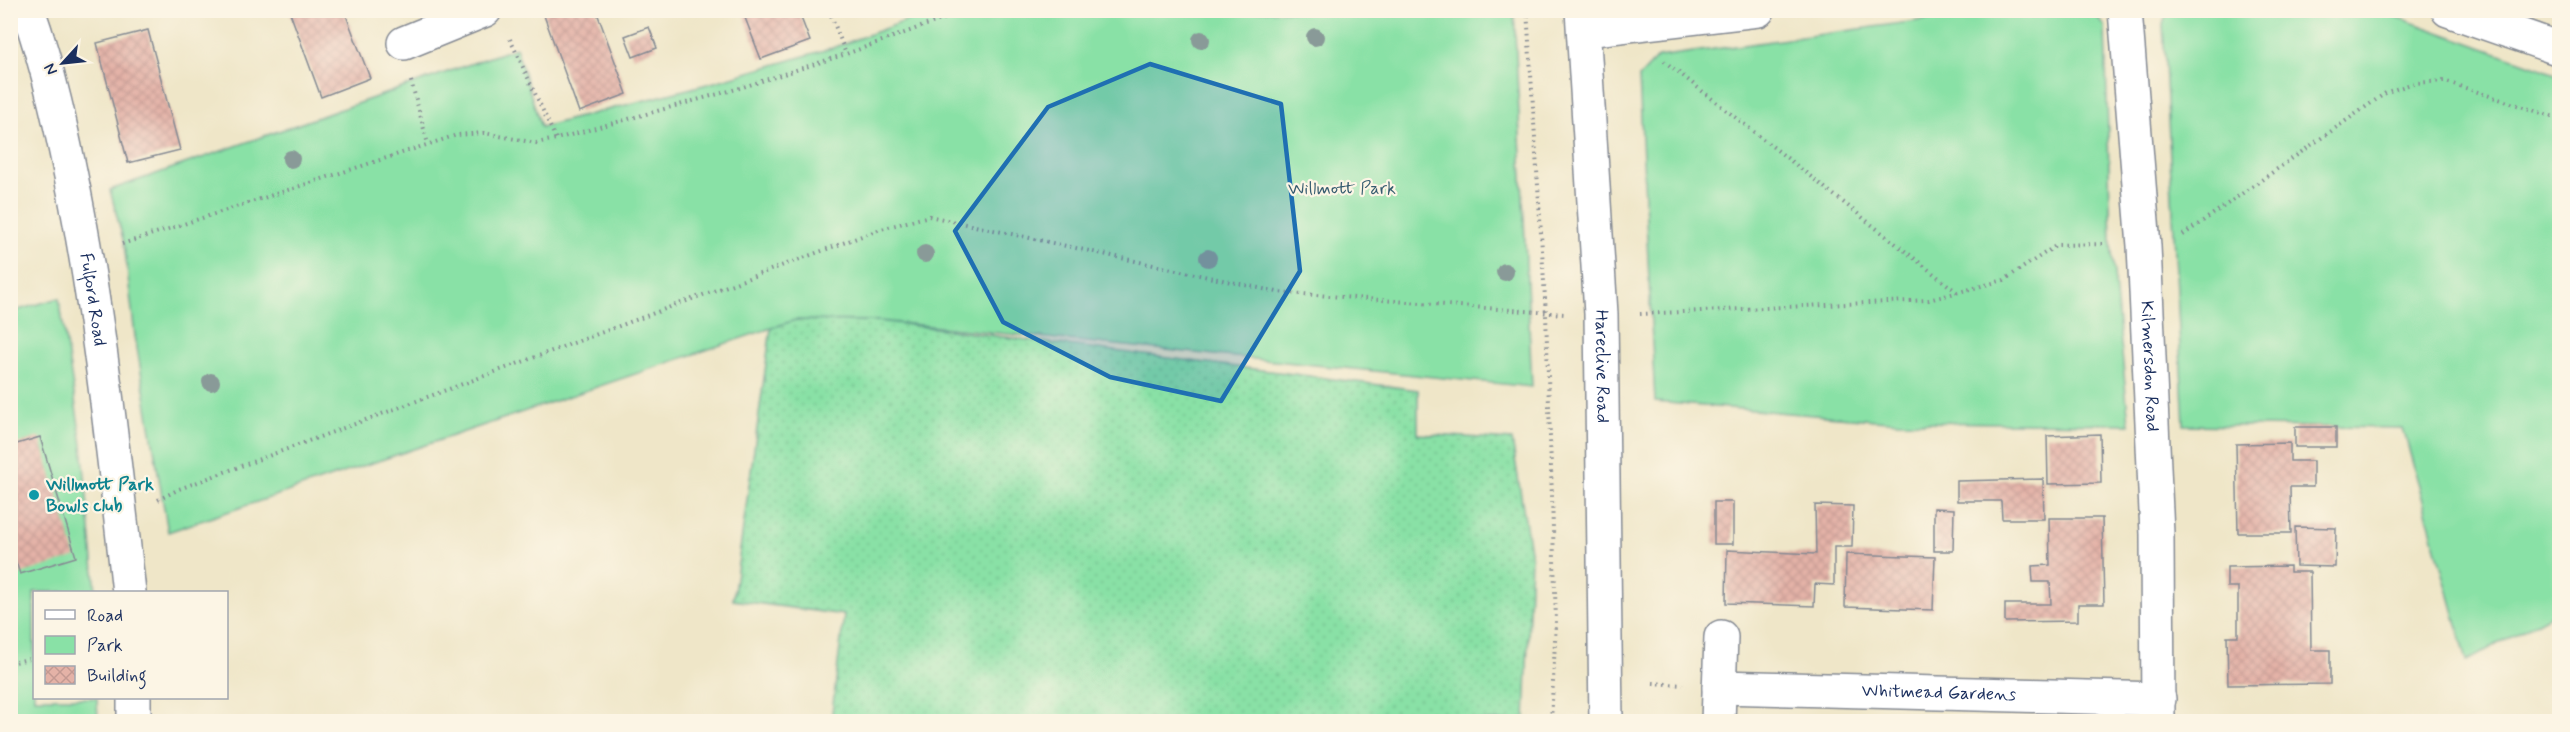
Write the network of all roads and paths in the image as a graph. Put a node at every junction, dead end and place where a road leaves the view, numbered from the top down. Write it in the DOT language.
graph roads {
  1 [pos="829,10"];
  2 [pos="968,10"];
  3 [pos="1527,10"];
  4 [pos="1758,10"];
  5 [pos="2126,10"];
  6 [pos="2448,10"];
  7 [pos="23,15"];
  8 [pos="449,17"];
  9 [pos="495,20"];
  10 [pos="1583,20"];
  11 [pos="404,43"];
  12 [pos="2559,49"];
  13 [pos="846,54"];
  14 [pos="1658,57"];
  15 [pos="2559,119"];
  16 [pos="556,139"];
  17 [pos="428,144"];
  18 [pos="2144,246"];
  19 [pos="86,254"];
  20 [pos="1958,292"];
  21 [pos="1546,314"];
  22 [pos="1600,314"];
  23 [pos="120,518"];
  24 [pos="129,591"];
  25 [pos="1720,638"];
  26 [pos="33,658"];
  27 [pos="10,663"];
  28 [pos="1719,687"];
  29 [pos="134,699"];
  30 [pos="2159,710"];
  31 [pos="134,722"];
  32 [pos="1551,722"];
  33 [pos="1606,722"];
  34 [pos="1718,722"];
  1 -- 13 [label="path"];
  2 -- 13 [label="path"];
  3 -- 21 [label="path"];
  4 -- 10 [label="street"];
  5 -- 18 [label="street, Kilmersdon Road"];
  6 -- 12 [label="street"];
  7 -- 19 [label="street, Fulford Road"];
  8 -- 9 [label="street"];
  8 -- 11 [label="street"];
  9 -- 16 [label="path"];
  10 -- 22 [label="street, Hareclive Road"];
  11 -- 17 [label="path"];
  13 -- 16 [label="path"];
  14 -- 20 [label="path"];
  15 -- 18 [label="path"];
  16 -- 17 [label="path"];
  17 -- 19 [label="path"];
  18 -- 20 [label="path"];
  18 -- 30 [label="street, Kilmersdon Road"];
  19 -- 23 [label="street, Fulford Road"];
  20 -- 22 [label="path"];
  21 -- 22 [label="path"];
  21 -- 23 [label="path"];
  21 -- 32 [label="path"];
  22 -- 33 [label="street, Hareclive Road"];
  23 -- 24 [label="street, Fulford Road"];
  25 -- 28 [label="street"];
  26 -- 27 [label="path"];
  28 -- 30 [label="street, Whitmead Gardens"];
  28 -- 34 [label="street"];
  29 -- 31 [label="street"];
}
